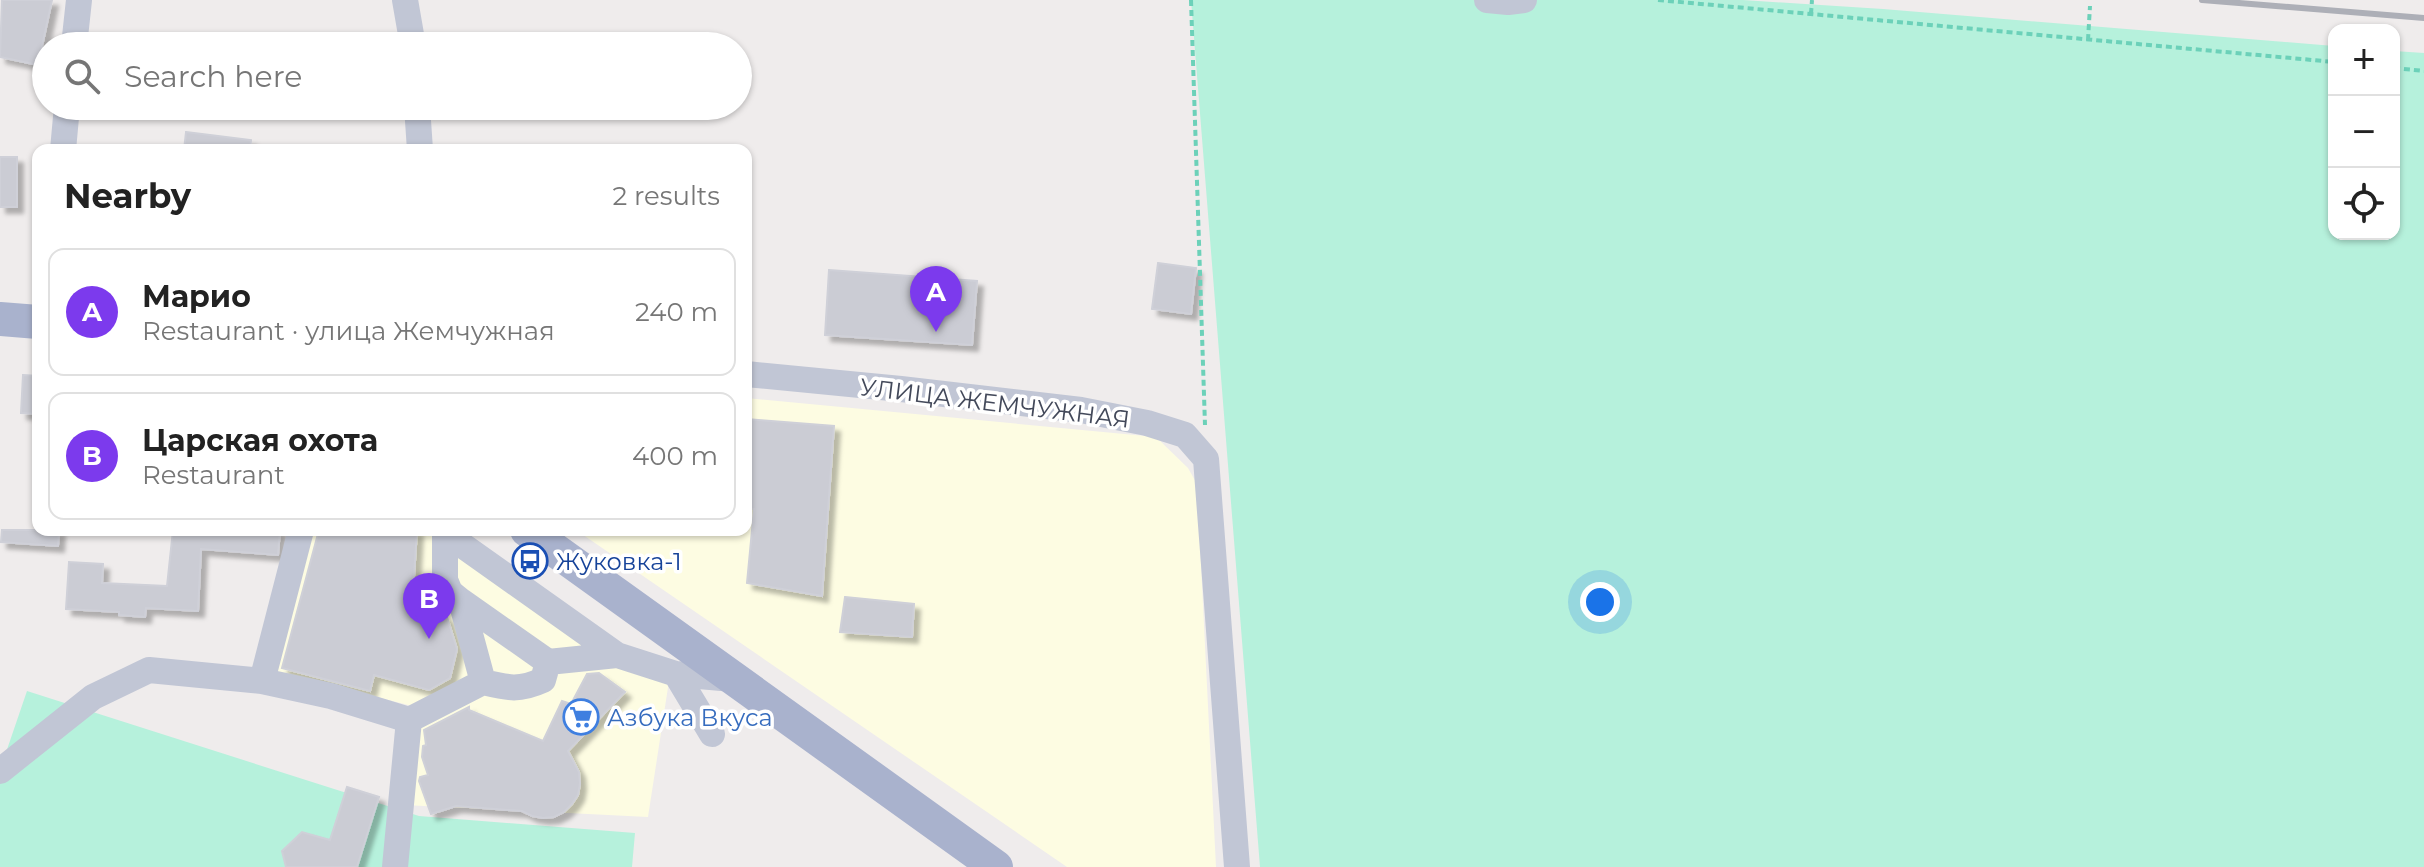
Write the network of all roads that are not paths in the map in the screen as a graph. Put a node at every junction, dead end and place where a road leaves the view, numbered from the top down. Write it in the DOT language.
graph roads {
  1 [pos="79,0"];
  2 [pos="405,0"];
  3 [pos="1487,0"];
  4 [pos="1524,0"];
  5 [pos="76,32"];
  6 [pos="411,32"];
  7 [pos="66,120"];
  8 [pos="418,120"];
  9 [pos="64,144"];
  10 [pos="420,144"];
  11 [pos="0,319"];
  12 [pos="32,322"];
  13 [pos="752,375"];
  14 [pos="299,536"];
  15 [pos="444,536"];
  16 [pos="450,536"];
  17 [pos="535,536"];
  18 [pos="461,601"];
  19 [pos="617,655"];
  20 [pos="548,662"];
  21 [pos="676,674"];
  22 [pos="733,679"];
  23 [pos="262,681"];
  24 [pos="483,682"];
  25 [pos="409,720"];
  26 [pos="712,734"];
  27 [pos="0,771"];
  28 [pos="993,866"];
  29 [pos="395,867"];
  30 [pos="1237,867"];
  1 -- 5 [label="street"];
  2 -- 6 [label="street"];
  3 -- 4 [label="street"];
  7 -- 9 [label="street"];
  8 -- 10 [label="street"];
  11 -- 12 [label="main road"];
  13 -- 30 [label="street, УЛИЦА ЖЕМЧУЖНАЯ"];
  14 -- 23 [label="street"];
  15 -- 18 [label="street"];
  16 -- 19 [label="street"];
  17 -- 22 [label="main road"];
  18 -- 20 [label="street"];
  18 -- 24 [label="street"];
  19 -- 20 [label="street"];
  19 -- 21 [label="street"];
  20 -- 24 [label="street"];
  21 -- 22 [label="street"];
  21 -- 26 [label="street"];
  22 -- 28 [label="main road"];
  23 -- 25 [label="street"];
  23 -- 27 [label="street"];
  24 -- 25 [label="street"];
  25 -- 29 [label="street"];
}
